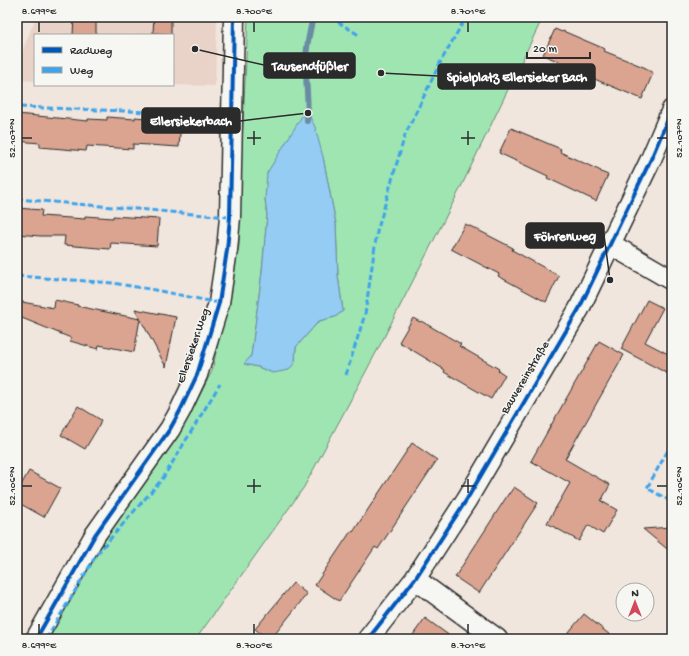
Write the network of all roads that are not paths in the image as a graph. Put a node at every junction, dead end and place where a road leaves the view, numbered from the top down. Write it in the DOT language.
graph roads {
  1 [pos="234,17"];
  2 [pos="672,110"];
  3 [pos="610,244"];
  4 [pos="672,280"];
  5 [pos="415,579"];
  6 [pos="36,639"];
  7 [pos="368,639"];
  8 [pos="497,639"];
  1 -- 6 [label="street, Ellersieker Weg"];
  2 -- 3 [label="street, Bauvereinstraße"];
  3 -- 4 [label="street"];
  3 -- 5 [label="street, Bauvereinstraße"];
  5 -- 7 [label="street, Bauvereinstraße"];
  5 -- 8 [label="street"];
}
